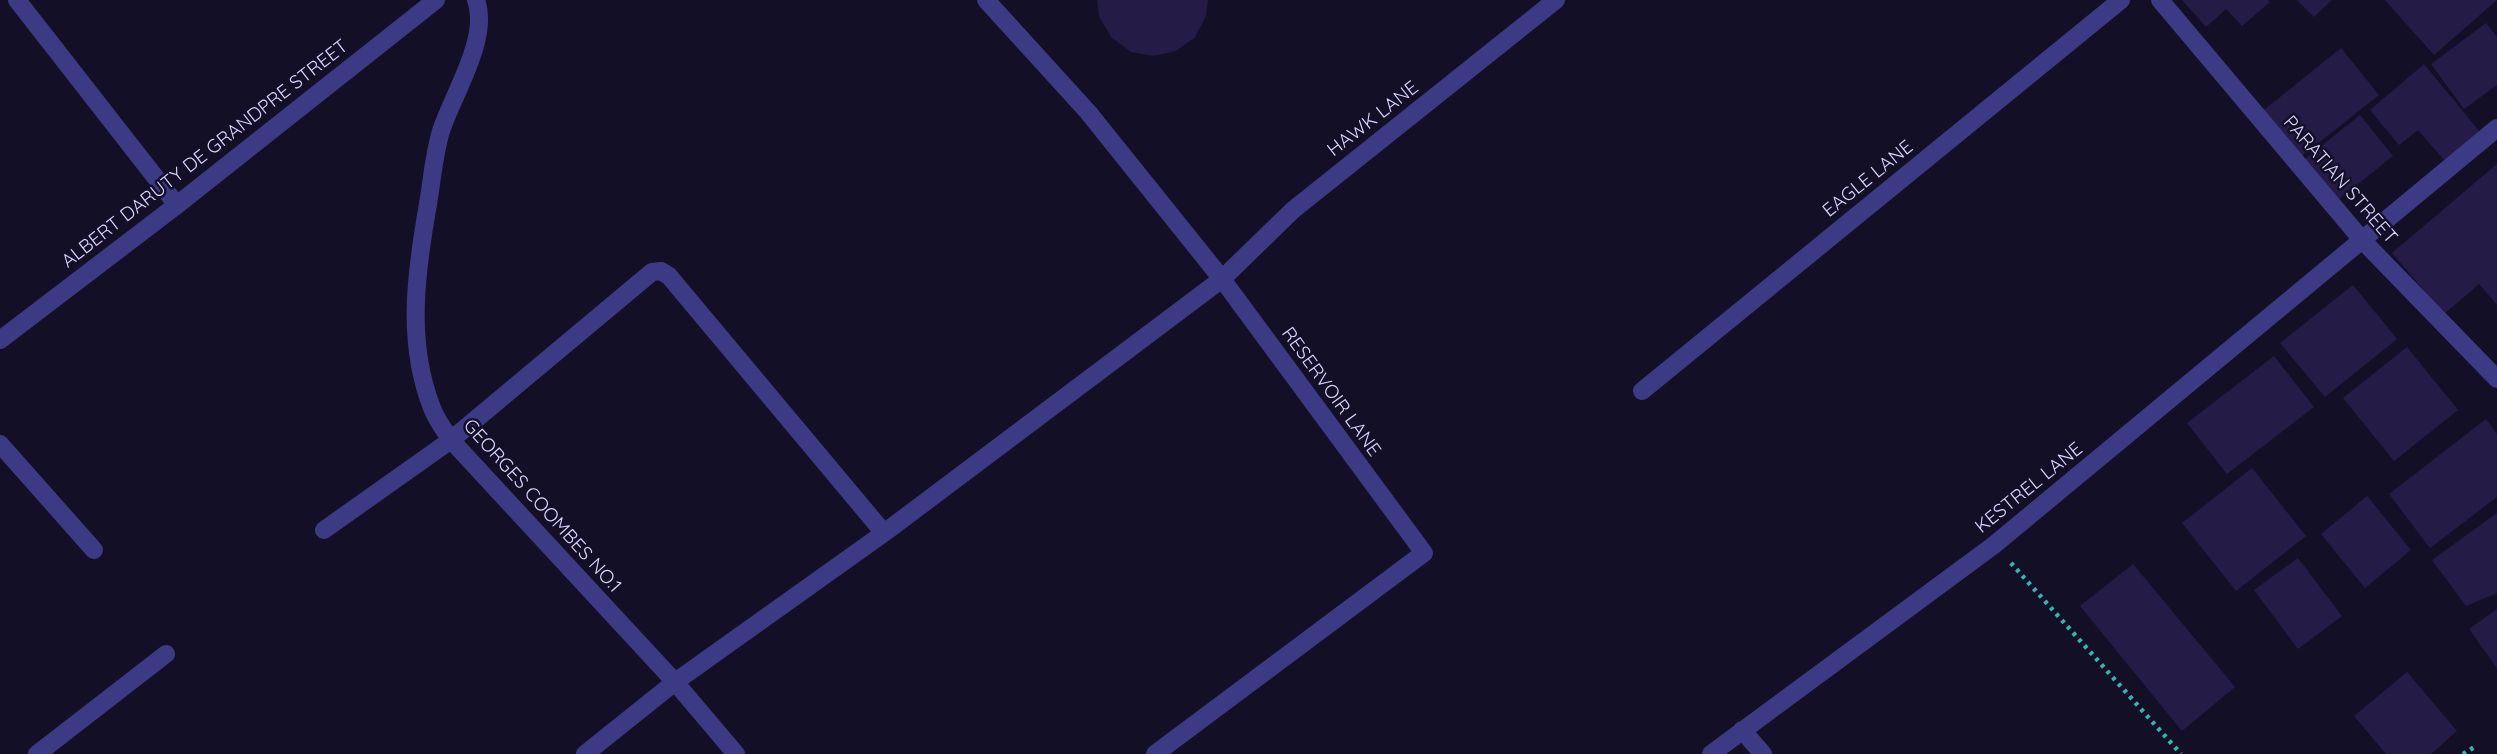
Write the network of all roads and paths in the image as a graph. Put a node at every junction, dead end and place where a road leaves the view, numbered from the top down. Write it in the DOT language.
graph roads {
  1 [pos="17,0"];
  2 [pos="436,0"];
  3 [pos="476,0"];
  4 [pos="986,0"];
  5 [pos="1556,0"];
  6 [pos="2120,0"];
  7 [pos="2161,0"];
  8 [pos="2497,128"];
  9 [pos="177,205"];
  10 [pos="2363,241"];
  11 [pos="1222,279"];
  12 [pos="0,340"];
  13 [pos="2497,379"];
  14 [pos="1642,391"];
  15 [pos="451,440"];
  16 [pos="0,444"];
  17 [pos="324,530"];
  18 [pos="884,533"];
  19 [pos="1994,545"];
  20 [pos="94,550"];
  21 [pos="166,654"];
  22 [pos="676,682"];
  23 [pos="1742,730"];
  24 [pos="2476,746"];
  25 [pos="37,754"];
  26 [pos="585,754"];
  27 [pos="736,754"];
  28 [pos="1154,754"];
  29 [pos="1711,754"];
  30 [pos="1763,754"];
  31 [pos="2181,754"];
  32 [pos="2463,754"];
  1 -- 9 [label="street"];
  2 -- 9 [label="street, ALBERT DARUTY DE GRANDPRE STREET"];
  3 -- 15 [label="street, GEORGES COOMBES NO.1"];
  4 -- 11 [label="street, RESERVOIR LANE"];
  5 -- 11 [label="street, HAWK LANE"];
  6 -- 14 [label="street, EAGLE LANE"];
  7 -- 10 [label="street, PARATIAN STREET"];
  8 -- 10 [label="street, KESTREL LANE"];
  9 -- 12 [label="street, ALBERT DARUTY DE GRANDPRE STREET"];
  10 -- 13 [label="street, PARATIAN STREET"];
  10 -- 19 [label="street, KESTREL LANE"];
  11 -- 18 [label="street, HAWK LANE"];
  11 -- 28 [label="street, RESERVOIR LANE"];
  15 -- 17 [label="street"];
  15 -- 18 [label="street"];
  15 -- 22 [label="street, GEORGES COOMBES NO.1"];
  16 -- 20 [label="street"];
  18 -- 22 [label="street, HAWK LANE"];
  19 -- 23 [label="street, KESTREL LANE"];
  19 -- 31 [label="path"];
  21 -- 25 [label="street"];
  22 -- 26 [label="street, HAWK LANE"];
  22 -- 27 [label="street, GEORGES COOMBES NO.1"];
  23 -- 29 [label="street, KESTREL LANE"];
  23 -- 30 [label="street"];
  24 -- 32 [label="path"];
}
